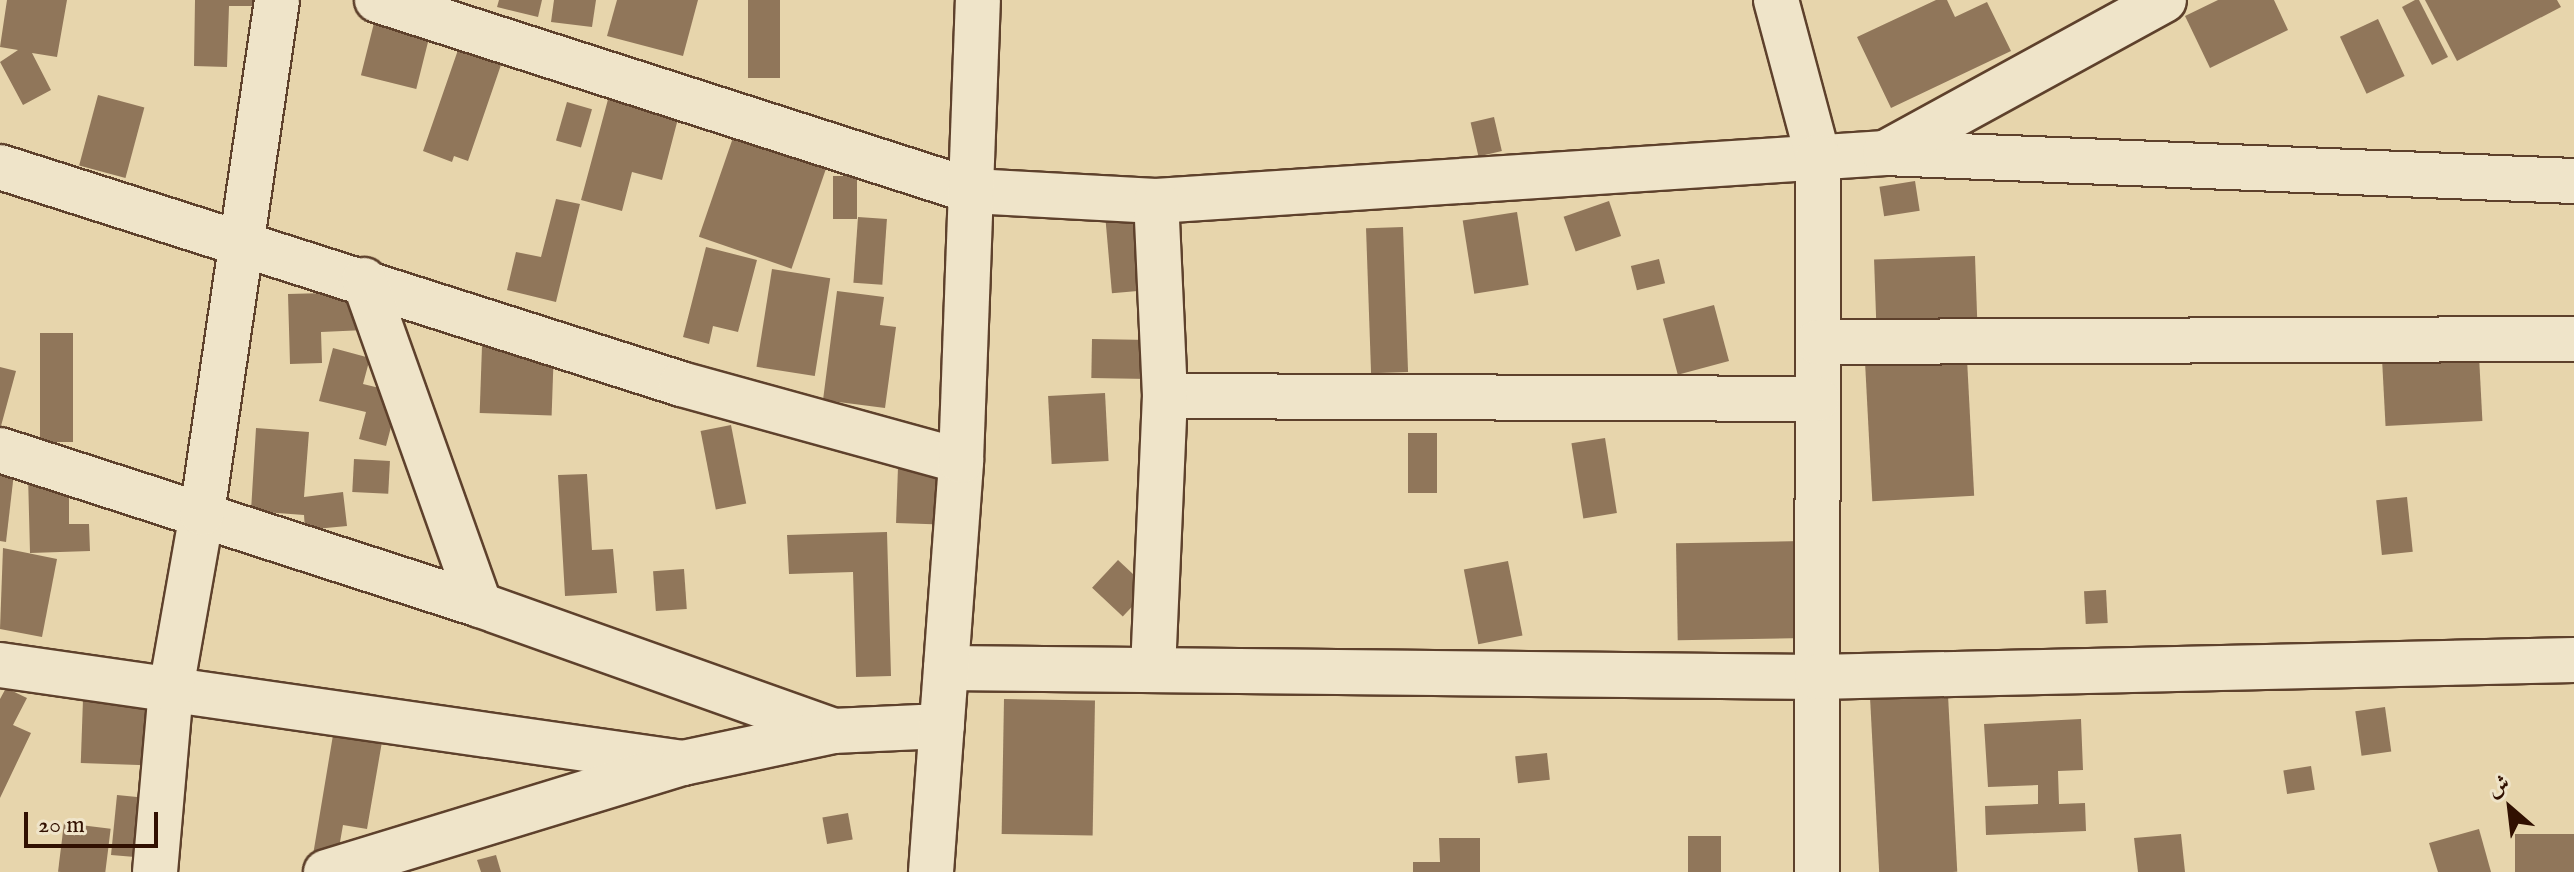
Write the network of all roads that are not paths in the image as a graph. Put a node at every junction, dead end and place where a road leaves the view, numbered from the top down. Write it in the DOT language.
graph roads {
  1 [pos="277,0"];
  2 [pos="377,0"];
  3 [pos="978,0"];
  4 [pos="1776,0"];
  5 [pos="2164,0"];
  6 [pos="1885,153"];
  7 [pos="1818,157"];
  8 [pos="0,167"];
  9 [pos="2574,181"];
  10 [pos="972,191"];
  11 [pos="1156,201"];
  12 [pos="242,243"];
  13 [pos="364,280"];
  14 [pos="2574,339"];
  15 [pos="1818,342"];
  16 [pos="1165,396"];
  17 [pos="1817,399"];
  18 [pos="0,450"];
  19 [pos="961,461"];
  20 [pos="202,513"];
  21 [pos="480,605"];
  22 [pos="2574,660"];
  23 [pos="0,665"];
  24 [pos="946,668"];
  25 [pos="1153,670"];
  26 [pos="1817,677"];
  27 [pos="171,689"];
  28 [pos="942,726"];
  29 [pos="833,731"];
  30 [pos="683,763"];
  31 [pos="155,872"];
  32 [pos="326,872"];
  33 [pos="931,872"];
  34 [pos="1817,872"];
  1 -- 12 [label="street"];
  2 -- 10 [label="street"];
  3 -- 10 [label="street"];
  4 -- 7 [label="street"];
  5 -- 6 [label="street"];
  6 -- 7 [label="street"];
  6 -- 9 [label="street"];
  7 -- 11 [label="street"];
  7 -- 15 [label="street"];
  8 -- 12 [label="street"];
  10 -- 11 [label="street"];
  10 -- 19 [label="street"];
  11 -- 16 [label="street"];
  12 -- 13 [label="street"];
  12 -- 20 [label="street"];
  13 -- 19 [label="street"];
  13 -- 21 [label="street"];
  14 -- 15 [label="street"];
  15 -- 17 [label="street"];
  16 -- 17 [label="street"];
  16 -- 25 [label="street"];
  17 -- 26 [label="street"];
  18 -- 20 [label="street"];
  19 -- 24 [label="street"];
  20 -- 21 [label="street"];
  20 -- 27 [label="street"];
  21 -- 29 [label="street"];
  22 -- 26 [label="street"];
  23 -- 27 [label="street"];
  24 -- 25 [label="street"];
  24 -- 28 [label="street"];
  25 -- 26 [label="street"];
  26 -- 34 [label="street"];
  27 -- 30 [label="street"];
  27 -- 31 [label="street"];
  28 -- 29 [label="street"];
  28 -- 33 [label="street"];
  29 -- 30 [label="street"];
  30 -- 32 [label="street"];
}
